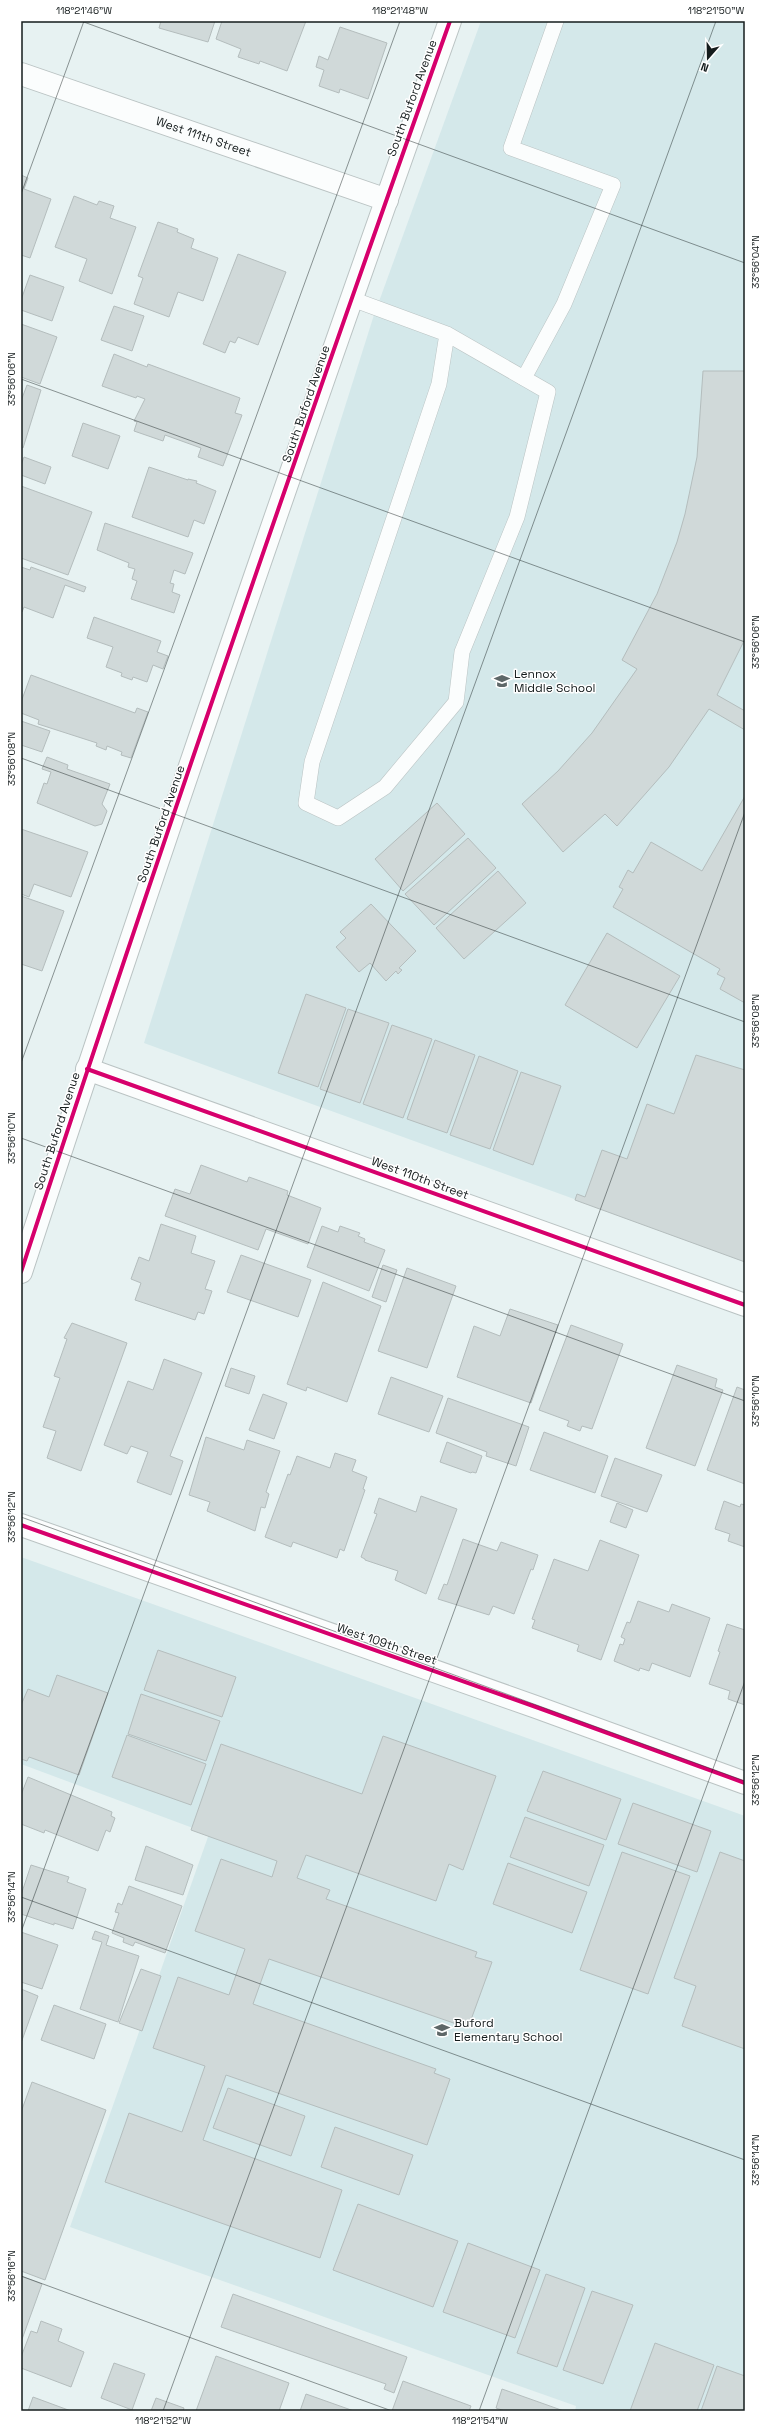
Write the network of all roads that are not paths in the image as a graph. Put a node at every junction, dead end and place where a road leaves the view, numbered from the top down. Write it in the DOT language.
graph roads {
  1 [pos="450,21"];
  2 [pos="556,21"];
  3 [pos="21,74"];
  4 [pos="387,200"];
  5 [pos="352,298"];
  6 [pos="447,334"];
  7 [pos="524,378"];
  8 [pos="88,1069"];
  9 [pos="21,1272"];
  10 [pos="745,1306"];
  11 [pos="21,1525"];
  12 [pos="745,1784"];
  1 -- 4 [label="street, South Buford Avenue"];
  2 -- 7 [label="lane"];
  3 -- 4 [label="street, West 111th Street"];
  4 -- 5 [label="street, South Buford Avenue"];
  5 -- 6 [label="lane"];
  5 -- 8 [label="street, South Buford Avenue"];
  6 -- 7 [label="lane"];
  6 -- 7 [label="lane"];
  8 -- 9 [label="street, South Buford Avenue"];
  8 -- 10 [label="street, West 110th Street"];
  11 -- 12 [label="street, West 109th Street"];
}
